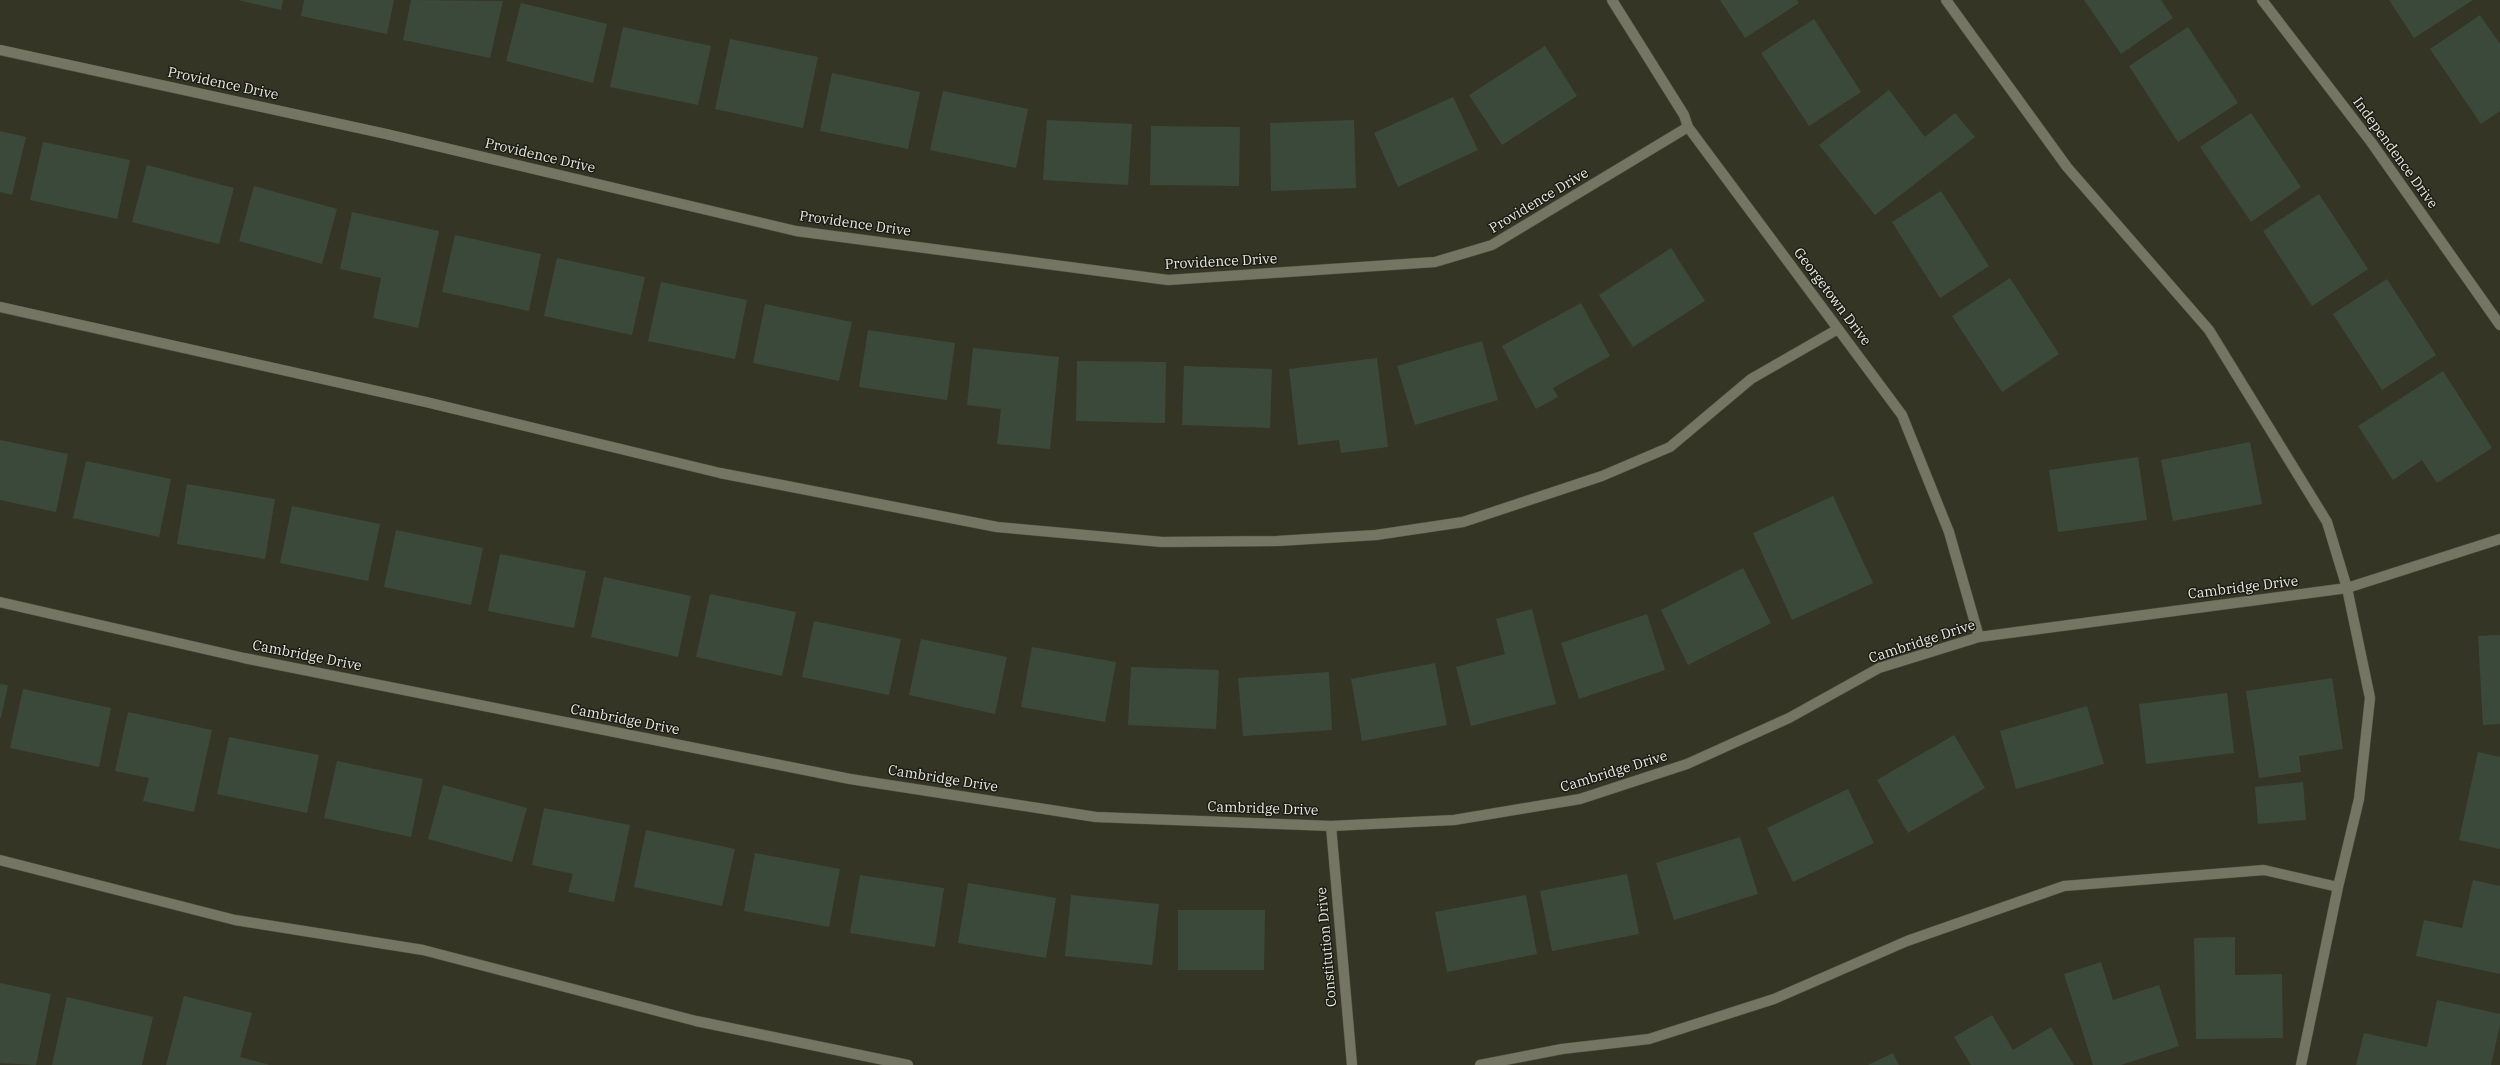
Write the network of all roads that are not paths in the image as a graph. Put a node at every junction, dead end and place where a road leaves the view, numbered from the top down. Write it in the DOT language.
graph roads {
  1 [pos="1612,0"];
  2 [pos="1946,0"];
  3 [pos="2262,0"];
  4 [pos="0,50"];
  5 [pos="1688,127"];
  6 [pos="0,307"];
  7 [pos="2500,325"];
  8 [pos="1838,329"];
  9 [pos="2500,539"];
  10 [pos="2347,588"];
  11 [pos="0,602"];
  12 [pos="1978,637"];
  13 [pos="1330,826"];
  14 [pos="0,860"];
  15 [pos="2338,887"];
  16 [pos="908,1065"];
  17 [pos="1352,1065"];
  18 [pos="1480,1065"];
  19 [pos="2301,1065"];
  1 -- 5 [label="street, Georgetown Drive"];
  2 -- 10 [label="street"];
  3 -- 7 [label="street, Independence Drive"];
  4 -- 5 [label="street, Providence Drive"];
  5 -- 8 [label="street, Georgetown Drive"];
  6 -- 8 [label="street"];
  8 -- 12 [label="street, Georgetown Drive"];
  9 -- 10 [label="street, Cambridge Drive"];
  10 -- 12 [label="street, Cambridge Drive"];
  10 -- 15 [label="street"];
  11 -- 13 [label="street, Cambridge Drive"];
  12 -- 13 [label="street, Cambridge Drive"];
  13 -- 17 [label="street, Constitution Drive"];
  14 -- 16 [label="street"];
  15 -- 18 [label="street"];
  15 -- 19 [label="street"];
}
